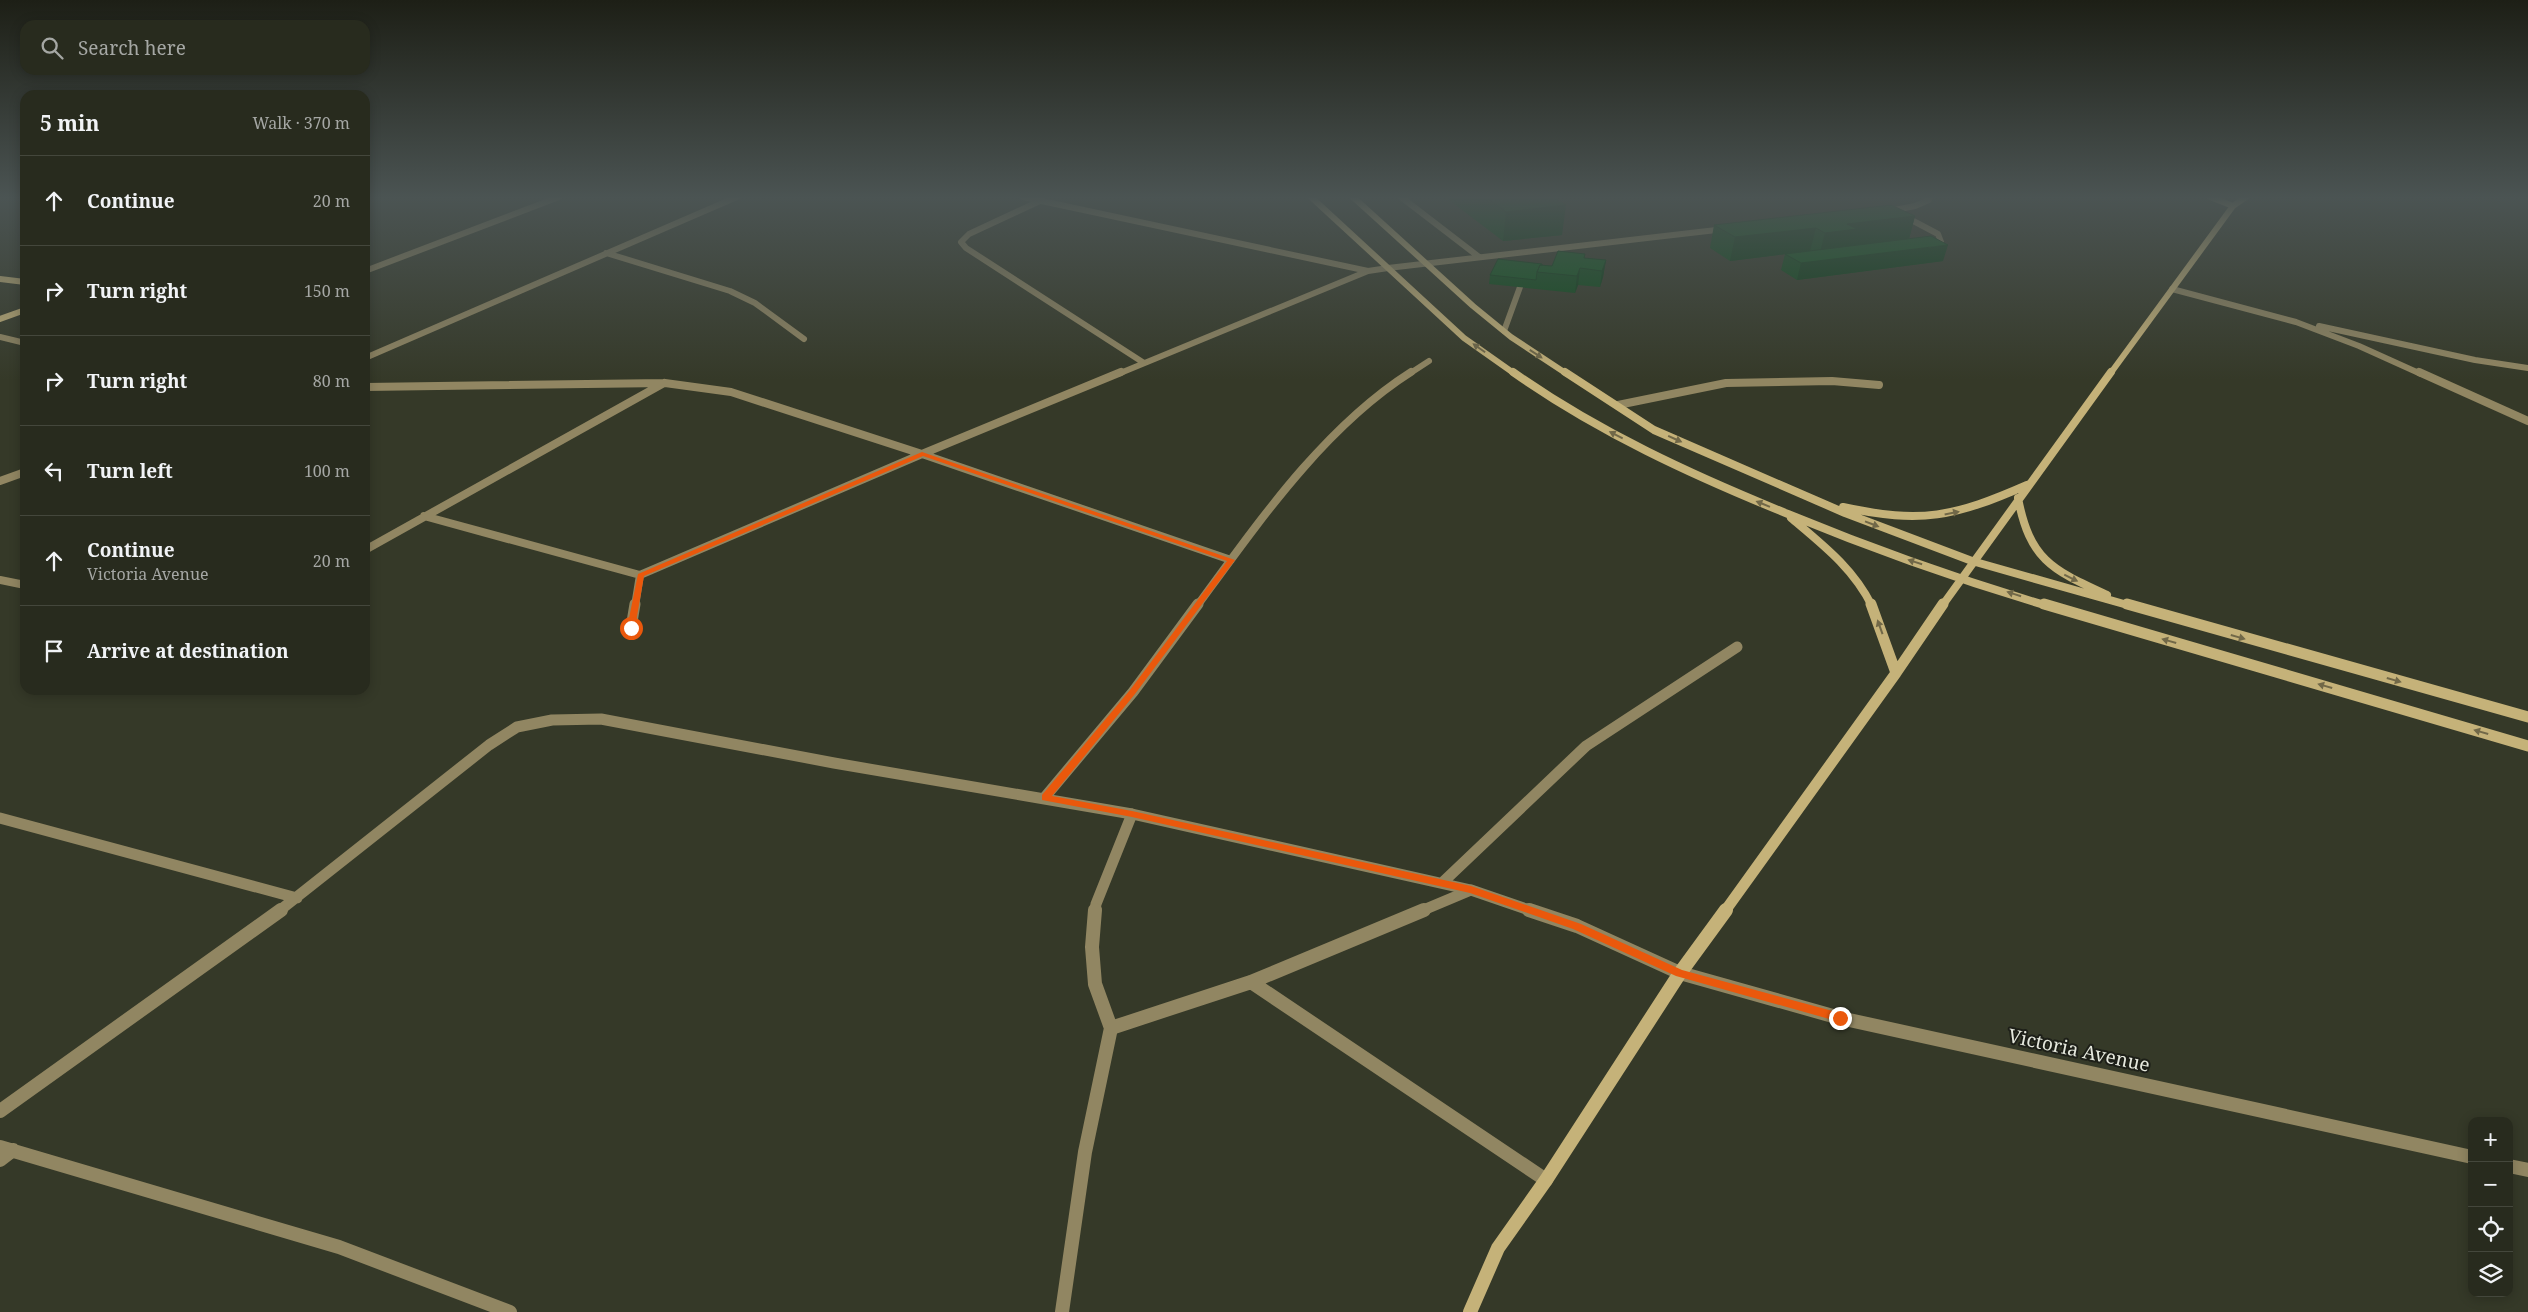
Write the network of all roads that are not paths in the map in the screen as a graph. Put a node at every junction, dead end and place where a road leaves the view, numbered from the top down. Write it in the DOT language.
graph roads {
  1 [pos="398,258"];
  2 [pos="594,258"];
  3 [pos="624,258"];
  4 [pos="982,258"];
  5 [pos="1308,258"];
  6 [pos="1377,258"];
  7 [pos="1421,258"];
  8 [pos="1470,258"];
  9 [pos="2195,258"];
  10 [pos="1427,264"];
  11 [pos="1388,268"];
  12 [pos="370,269"];
  13 [pos="1368,271"];
  14 [pos="0,278"];
  15 [pos="20,281"];
  16 [pos="1520,287"];
  17 [pos="2172,289"];
  18 [pos="20,312"];
  19 [pos="0,319"];
  20 [pos="2296,322"];
  21 [pos="1504,331"];
  22 [pos="0,336"];
  23 [pos="804,339"];
  24 [pos="20,342"];
  25 [pos="370,356"];
  26 [pos="1429,361"];
  27 [pos="1144,363"];
  28 [pos="2528,368"];
  29 [pos="665,383"];
  30 [pos="1879,385"];
  31 [pos="370,387"];
  32 [pos="1618,405"];
  33 [pos="2528,422"];
  34 [pos="922,454"];
  35 [pos="20,474"];
  36 [pos="0,481"];
  37 [pos="2028,486"];
  38 [pos="2018,498"];
  39 [pos="1818,501"];
  40 [pos="1785,513"];
  41 [pos="424,516"];
  42 [pos="370,547"];
  43 [pos="1231,560"];
  44 [pos="1972,561"];
  45 [pos="640,575"];
  46 [pos="1961,577"];
  47 [pos="0,580"];
  48 [pos="20,584"];
  49 [pos="2130,607"];
  50 [pos="631,628"];
  51 [pos="1737,647"];
  52 [pos="1896,673"];
  53 [pos="2528,717"];
  54 [pos="2528,746"];
  55 [pos="1045,797"];
  56 [pos="1132,814"];
  57 [pos="0,818"];
  58 [pos="1442,883"];
  59 [pos="1471,890"];
  60 [pos="297,898"];
  61 [pos="1680,973"];
  62 [pos="1251,982"];
  63 [pos="1110,1028"];
  64 [pos="0,1111"];
  65 [pos="6,1148"];
  66 [pos="2468,1156"];
  67 [pos="0,1160"];
  68 [pos="2513,1167"];
  69 [pos="2528,1170"];
  70 [pos="1546,1180"];
  71 [pos="510,1312"];
  72 [pos="1062,1312"];
  73 [pos="1470,1312"];
  1 -- 12 [label="street"];
  2 -- 25 [label="street"];
  3 -- 23 [label="street"];
  4 -- 27 [label="street"];
  5 -- 13 [label="street"];
  6 -- 11 [label="street"];
  7 -- 10 [label="street"];
  8 -- 10 [label="street"];
  9 -- 17 [label="street"];
  10 -- 11 [label="street"];
  10 -- 21 [label="street"];
  11 -- 13 [label="street"];
  40 -- 11 [label="street, one-way"];
  13 -- 27 [label="street"];
  14 -- 15 [label="street"];
  16 -- 21 [label="street"];
  17 -- 20 [label="street"];
  17 -- 37 [label="street"];
  18 -- 19 [label="street"];
  20 -- 28 [label="street"];
  20 -- 33 [label="street"];
  21 -- 32 [label="street, one-way"];
  22 -- 24 [label="street"];
  26 -- 43 [label="street"];
  27 -- 34 [label="street"];
  29 -- 31 [label="street"];
  29 -- 34 [label="street"];
  29 -- 41 [label="street"];
  30 -- 32 [label="street"];
  32 -- 39 [label="street, one-way"];
  34 -- 43 [label="street"];
  34 -- 45 [label="street"];
  35 -- 36 [label="street"];
  37 -- 38 [label="street"];
  39 -- 37 [label="street, one-way"];
  38 -- 44 [label="street"];
  38 -- 49 [label="street, one-way"];
  39 -- 44 [label="street, one-way"];
  46 -- 40 [label="street, one-way"];
  52 -- 40 [label="street, one-way"];
  41 -- 42 [label="street"];
  41 -- 45 [label="street"];
  43 -- 55 [label="street"];
  44 -- 46 [label="street"];
  44 -- 49 [label="street"];
  45 -- 50 [label="street"];
  46 -- 52 [label="street"];
  54 -- 46 [label="street, one-way"];
  47 -- 48 [label="street"];
  49 -- 53 [label="street, one-way"];
  51 -- 58 [label="street"];
  52 -- 61 [label="street"];
  55 -- 56 [label="street, Victoria Avenue"];
  55 -- 60 [label="street, Victoria Avenue"];
  56 -- 58 [label="street, Victoria Avenue"];
  56 -- 63 [label="street"];
  57 -- 60 [label="street"];
  58 -- 59 [label="street, Victoria Avenue"];
  59 -- 61 [label="street, Victoria Avenue"];
  59 -- 62 [label="street"];
  60 -- 64 [label="street, Victoria Avenue"];
  61 -- 66 [label="street, Victoria Avenue"];
  61 -- 70 [label="street"];
  62 -- 63 [label="street"];
  62 -- 70 [label="street"];
  63 -- 72 [label="street"];
  65 -- 67 [label="street"];
  65 -- 71 [label="street"];
  68 -- 69 [label="street"];
  70 -- 73 [label="street"];
}
